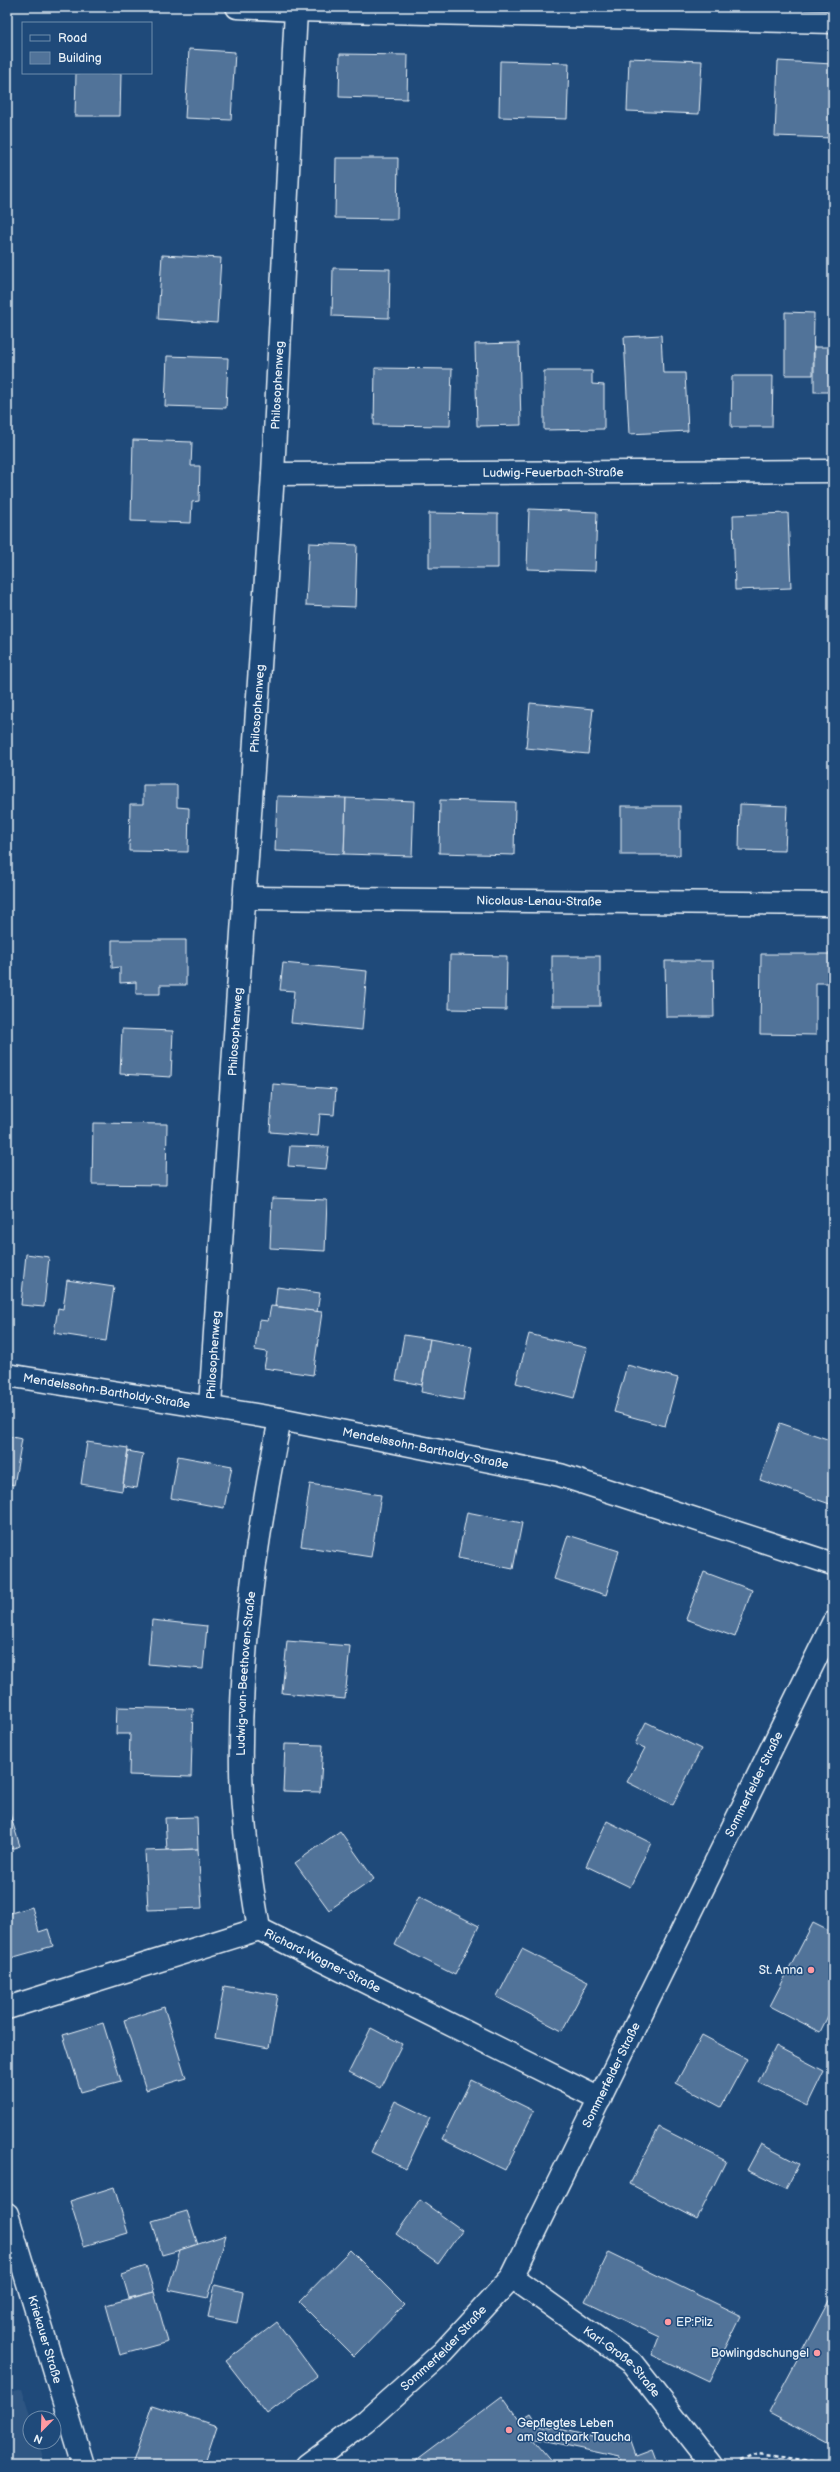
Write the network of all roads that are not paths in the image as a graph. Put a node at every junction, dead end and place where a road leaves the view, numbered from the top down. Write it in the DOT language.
graph roads {
  1 [pos="237,7"];
  2 [pos="296,10"];
  3 [pos="833,22"];
  4 [pos="833,470"];
  5 [pos="273,474"];
  6 [pos="244,898"];
  7 [pos="833,904"];
  8 [pos="7,1375"];
  9 [pos="210,1406"];
  10 [pos="280,1419"];
  11 [pos="833,1564"];
  12 [pos="833,1623"];
  13 [pos="259,1929"];
  14 [pos="7,2008"];
  15 [pos="600,2099"];
  16 [pos="7,2214"];
  17 [pos="512,2277"];
  18 [pos="83,2465"];
  19 [pos="307,2465"];
  20 [pos="712,2465"];
  1 -- 2 [label="street"];
  2 -- 3 [label="street"];
  2 -- 5 [label="street, Philosophenweg"];
  4 -- 5 [label="street, Ludwig-Feuerbach-Straße"];
  5 -- 6 [label="street, Philosophenweg"];
  6 -- 7 [label="street, Nicolaus-Lenau-Straße"];
  6 -- 9 [label="street, Philosophenweg"];
  8 -- 9 [label="street, Mendelssohn-Bartholdy-Straße"];
  9 -- 10 [label="street, Mendelssohn-Bartholdy-Straße"];
  10 -- 11 [label="street, Mendelssohn-Bartholdy-Straße"];
  10 -- 13 [label="street, Ludwig-van-Beethoven-Straße"];
  12 -- 15 [label="street, Sommerfelder Straße"];
  13 -- 14 [label="street, Richard-Wagner-Straße"];
  13 -- 15 [label="street, Richard-Wagner-Straße"];
  15 -- 17 [label="street, Sommerfelder Straße"];
  16 -- 18 [label="street, Kriekauer Straße"];
  17 -- 19 [label="street, Sommerfelder Straße"];
  17 -- 20 [label="street, Karl-Große-Straße"];
}
